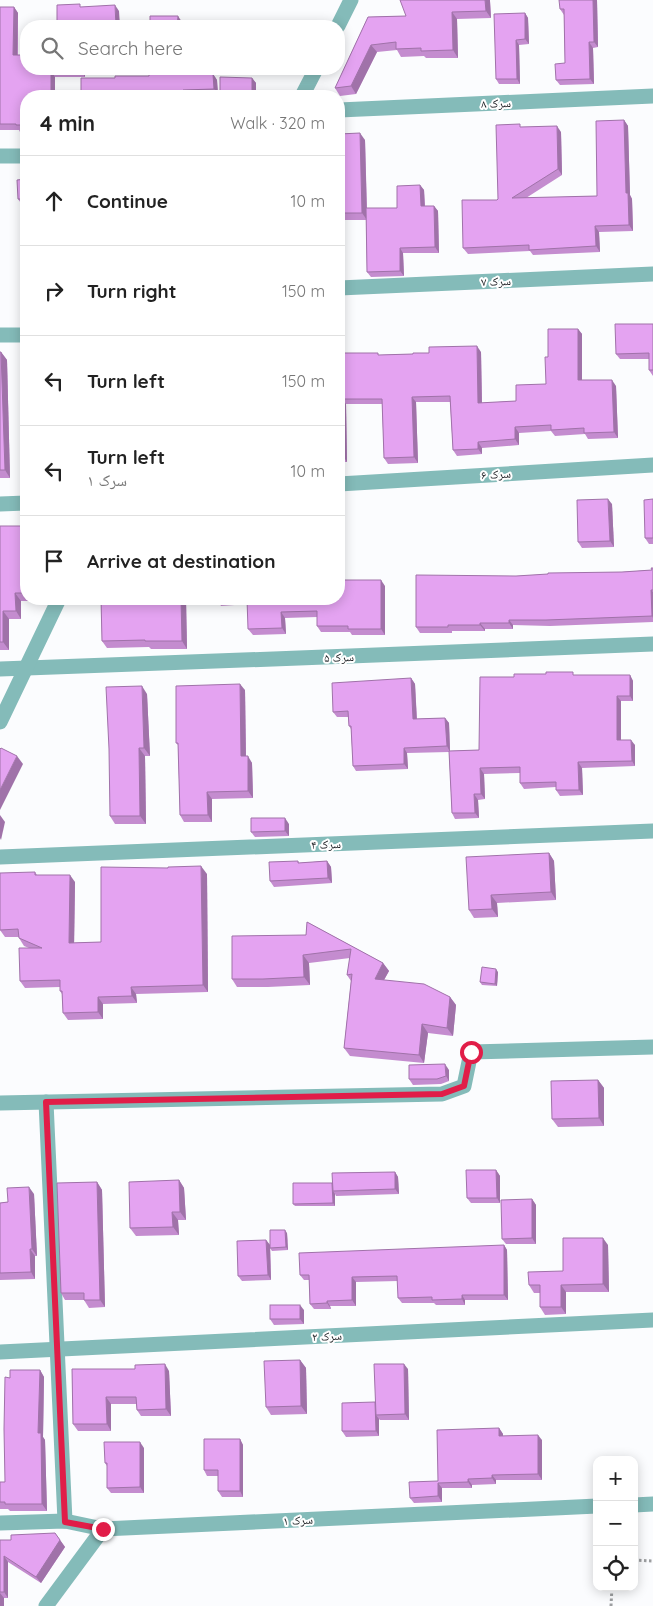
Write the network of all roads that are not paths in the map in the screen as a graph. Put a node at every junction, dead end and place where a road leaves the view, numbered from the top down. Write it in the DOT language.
graph roads {
  1 [pos="351,0"];
  2 [pos="341,20"];
  3 [pos="313,75"];
  4 [pos="305,90"];
  5 [pos="653,96"];
  6 [pos="345,110"];
  7 [pos="0,156"];
  8 [pos="20,156"];
  9 [pos="653,274"];
  10 [pos="345,288"];
  11 [pos="20,335"];
  12 [pos="0,336"];
  13 [pos="653,465"];
  14 [pos="345,484"];
  15 [pos="20,502"];
  16 [pos="0,504"];
  17 [pos="56,605"];
  18 [pos="653,644"];
  19 [pos="25,668"];
  20 [pos="0,669"];
  21 [pos="0,722"];
  22 [pos="653,831"];
  23 [pos="0,857"];
  24 [pos="653,1047"];
  25 [pos="46,1102"];
  26 [pos="0,1103"];
  27 [pos="653,1320"];
  28 [pos="56,1350"];
  29 [pos="0,1352"];
  30 [pos="653,1504"];
  31 [pos="638,1505"];
  32 [pos="593,1506"];
  33 [pos="65,1522"];
  34 [pos="0,1523"];
  35 [pos="103,1529"];
  36 [pos="46,1606"];
  1 -- 2 [label="street"];
  3 -- 4 [label="street"];
  5 -- 6 [label="street, سرک ۸"];
  7 -- 8 [label="street"];
  9 -- 10 [label="street, سرک ۷"];
  11 -- 12 [label="street"];
  13 -- 14 [label="street, سرک ۶"];
  15 -- 16 [label="street"];
  17 -- 19 [label="street"];
  18 -- 19 [label="street, سرک ۵"];
  19 -- 20 [label="street, سرک ۵"];
  19 -- 21 [label="street"];
  22 -- 23 [label="street, سرک ۴"];
  24 -- 25 [label="street"];
  25 -- 26 [label="street"];
  25 -- 28 [label="street"];
  27 -- 28 [label="street, سرک ۲"];
  28 -- 29 [label="street, سرک ۲"];
  28 -- 33 [label="street"];
  30 -- 31 [label="street"];
  32 -- 35 [label="street, سرک ۱"];
  33 -- 34 [label="street, سرک ۱"];
  33 -- 35 [label="street, سرک ۱"];
  35 -- 36 [label="street"];
}
